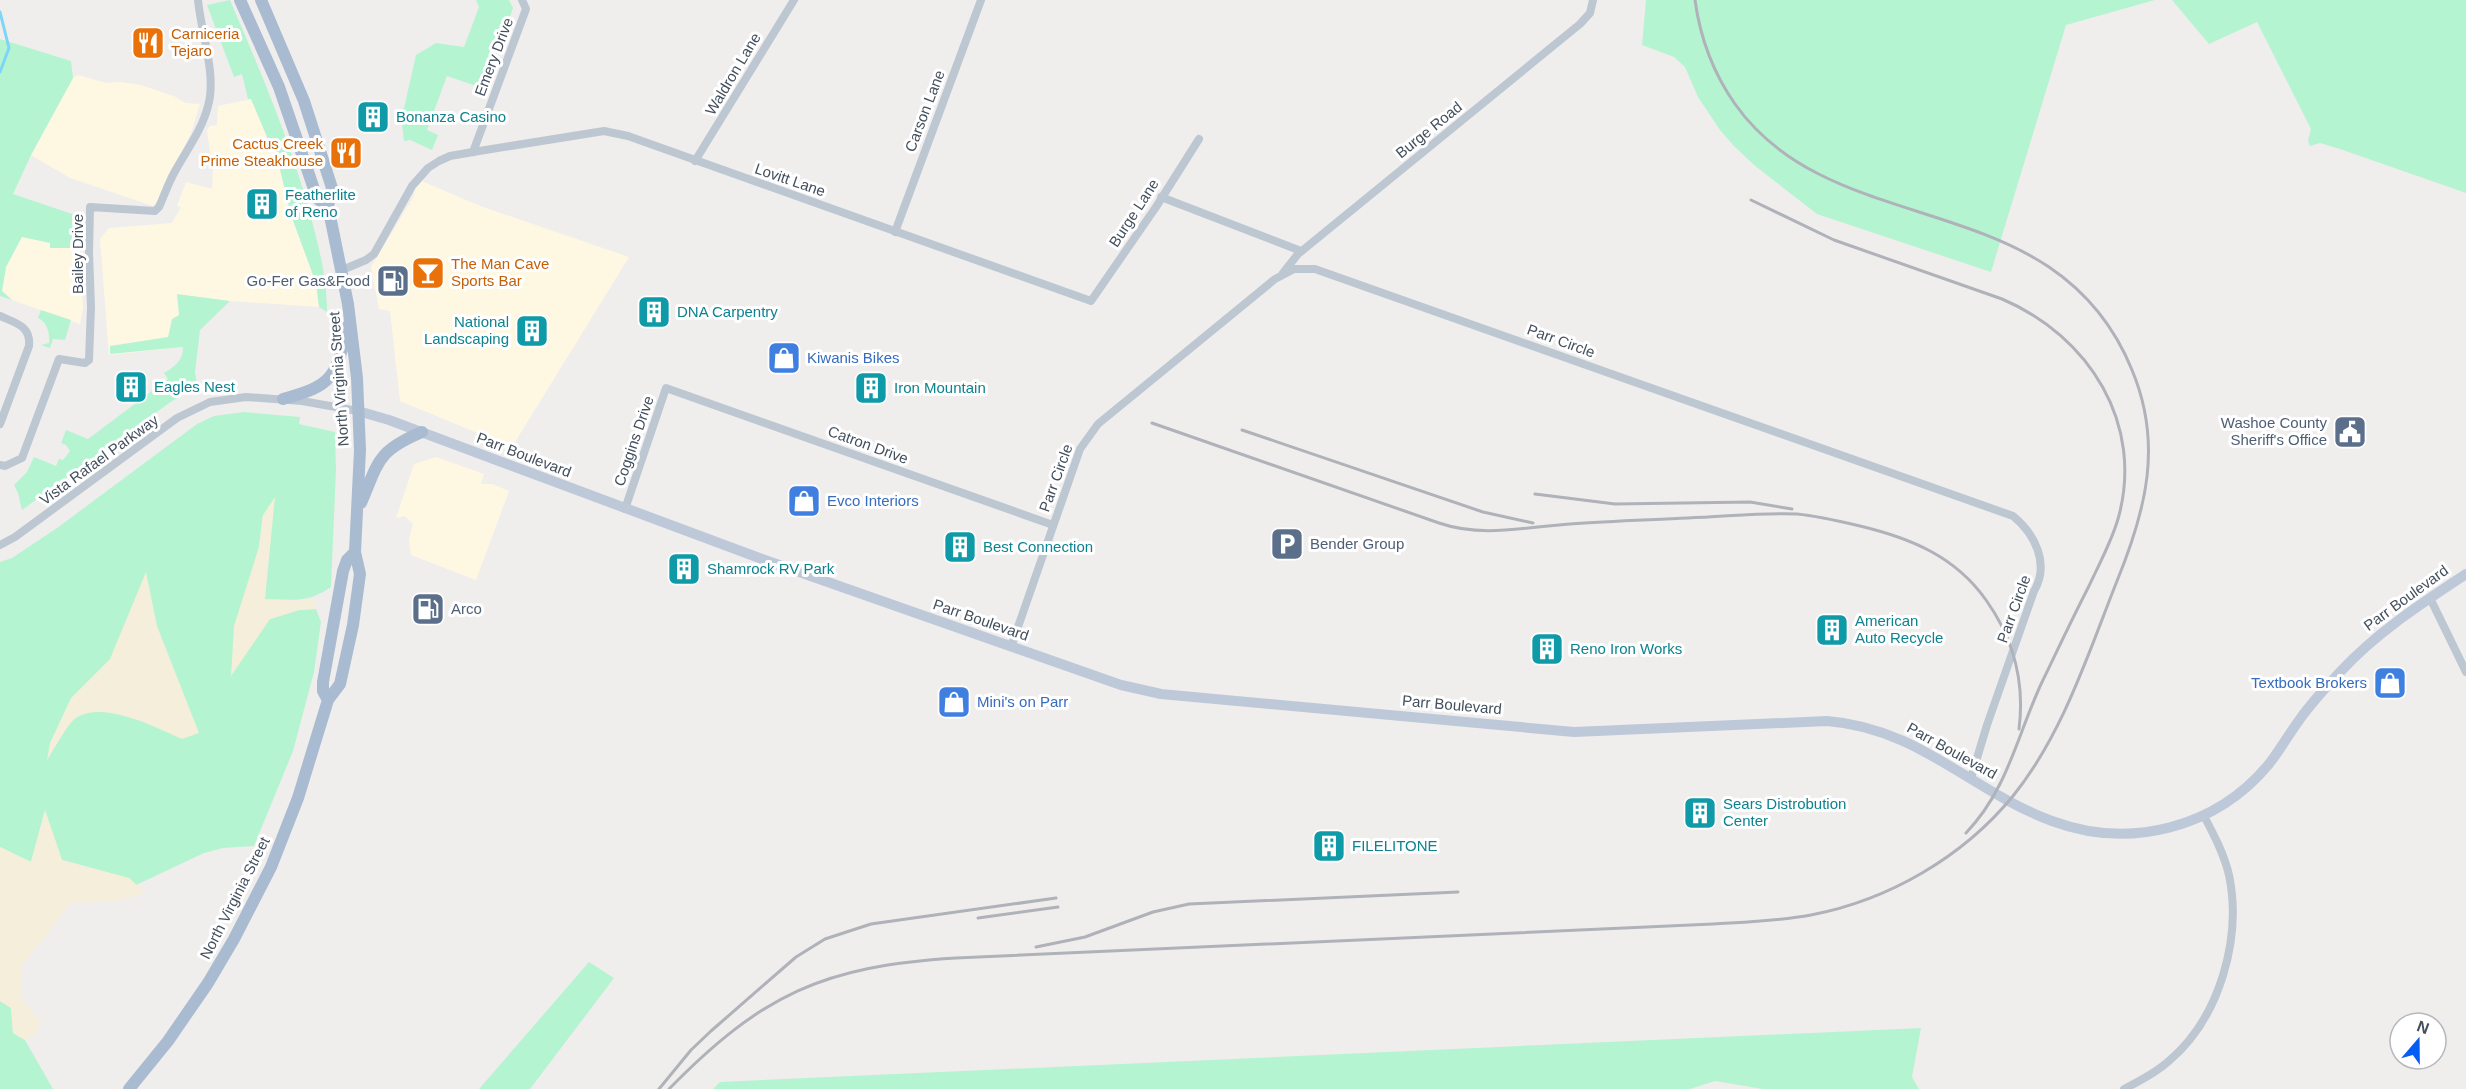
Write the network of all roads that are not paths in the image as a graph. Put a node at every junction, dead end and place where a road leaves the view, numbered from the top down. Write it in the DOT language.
graph roads {
  1 [pos="198,0"];
  2 [pos="240,0"];
  3 [pos="261,0"];
  4 [pos="522,0"];
  5 [pos="794,0"];
  6 [pos="981,0"];
  7 [pos="1592,3"];
  8 [pos="1199,139"];
  9 [pos="473,152"];
  10 [pos="695,161"];
  11 [pos="1161,197"];
  12 [pos="328,206"];
  13 [pos="895,232"];
  14 [pos="1301,251"];
  15 [pos="342,270"];
  16 [pos="1283,273"];
  17 [pos="1091,301"];
  18 [pos="0,316"];
  19 [pos="350,319"];
  20 [pos="674,391"];
  21 [pos="283,399"];
  22 [pos="358,411"];
  23 [pos="0,424"];
  24 [pos="422,432"];
  25 [pos="2,466"];
  26 [pos="625,509"];
  27 [pos="357,513"];
  28 [pos="1053,525"];
  29 [pos="0,545"];
  30 [pos="355,552"];
  31 [pos="2466,574"];
  32 [pos="2430,598"];
  33 [pos="1011,647"];
  34 [pos="2466,672"];
  35 [pos="328,700"];
  36 [pos="1971,778"];
  37 [pos="2204,816"];
  38 [pos="129,1089"];
  39 [pos="2124,1089"];
  1 -- 25 [label="street, Bailey Drive"];
  2 -- 12 [label="main road, North Virginia Street"];
  3 -- 12 [label="main road, North Virginia Street"];
  4 -- 9 [label="street, Emery Drive"];
  5 -- 10 [label="street, Waldron Lane"];
  6 -- 13 [label="street, Carson Lane"];
  7 -- 14 [label="street, Burge Road"];
  8 -- 11 [label="street, Burge Lane"];
  9 -- 10 [label="street, Lovitt Lane"];
  9 -- 15 [label="street"];
  10 -- 13 [label="street, Lovitt Lane"];
  11 -- 14 [label="street"];
  11 -- 17 [label="street, Burge Lane"];
  12 -- 15 [label="main road, North Virginia Street"];
  13 -- 17 [label="street, Lovitt Lane"];
  14 -- 16 [label="street, Burge Road"];
  15 -- 19 [label="main road, North Virginia Street"];
  16 -- 28 [label="street, Parr Circle"];
  16 -- 36 [label="street, Parr Circle"];
  18 -- 23 [label="street"];
  19 -- 21 [label="main road"];
  19 -- 22 [label="main road, North Virginia Street"];
  20 -- 26 [label="street, Coggins Drive"];
  20 -- 28 [label="street, Catron Drive"];
  21 -- 22 [label="street, Vista Rafael Parkway"];
  21 -- 29 [label="street, Vista Rafael Parkway"];
  22 -- 24 [label="main road, Parr Boulevard"];
  22 -- 27 [label="main road, North Virginia Street"];
  24 -- 26 [label="main road, Parr Boulevard"];
  24 -- 27 [label="main road"];
  26 -- 33 [label="main road, Parr Boulevard"];
  27 -- 30 [label="main road, North Virginia Street"];
  28 -- 33 [label="street, Parr Circle"];
  30 -- 35 [label="main road, North Virginia Street"];
  30 -- 35 [label="main road, North Virginia Street"];
  31 -- 32 [label="main road, Parr Boulevard"];
  32 -- 34 [label="street"];
  32 -- 37 [label="main road, Parr Boulevard"];
  33 -- 36 [label="main road, Parr Boulevard"];
  35 -- 38 [label="main road, North Virginia Street"];
  36 -- 37 [label="main road, Parr Boulevard"];
  37 -- 39 [label="street"];
}
